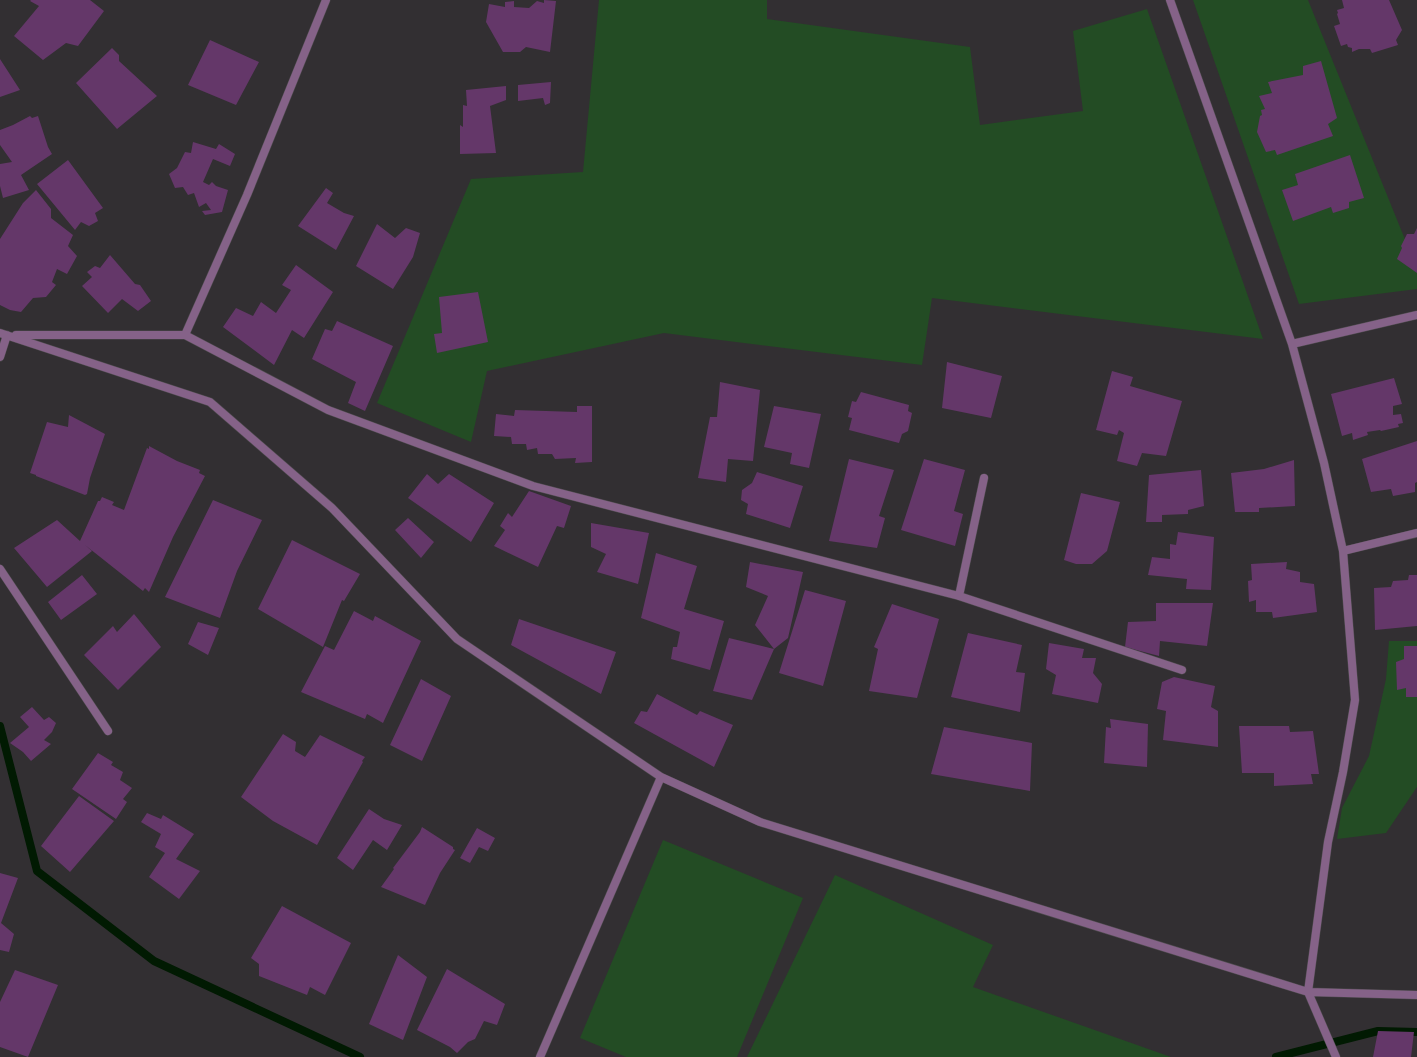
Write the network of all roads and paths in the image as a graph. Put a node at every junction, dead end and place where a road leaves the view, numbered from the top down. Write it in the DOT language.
graph roads {
  1 [pos="326,0"];
  2 [pos="1170,0"];
  3 [pos="1417,315"];
  4 [pos="4,334"];
  5 [pos="185,335"];
  6 [pos="1292,344"];
  7 [pos="0,357"];
  8 [pos="984,478"];
  9 [pos="1417,533"];
  10 [pos="1343,551"];
  11 [pos="0,569"];
  12 [pos="959,596"];
  13 [pos="1182,670"];
  14 [pos="108,730"];
  15 [pos="661,777"];
  16 [pos="1308,992"];
  17 [pos="1417,995"];
  18 [pos="540,1057"];
  19 [pos="1336,1057"];
  1 -- 5 [label="street"];
  2 -- 6 [label="street"];
  3 -- 6 [label="street"];
  4 -- 5 [label="street"];
  4 -- 7 [label="street"];
  4 -- 15 [label="street"];
  5 -- 12 [label="street"];
  6 -- 10 [label="street"];
  8 -- 12 [label="street"];
  9 -- 10 [label="street"];
  10 -- 16 [label="street"];
  11 -- 14 [label="street"];
  12 -- 13 [label="street"];
  15 -- 16 [label="street"];
  15 -- 18 [label="street"];
  16 -- 17 [label="street"];
  16 -- 19 [label="street"];
}
